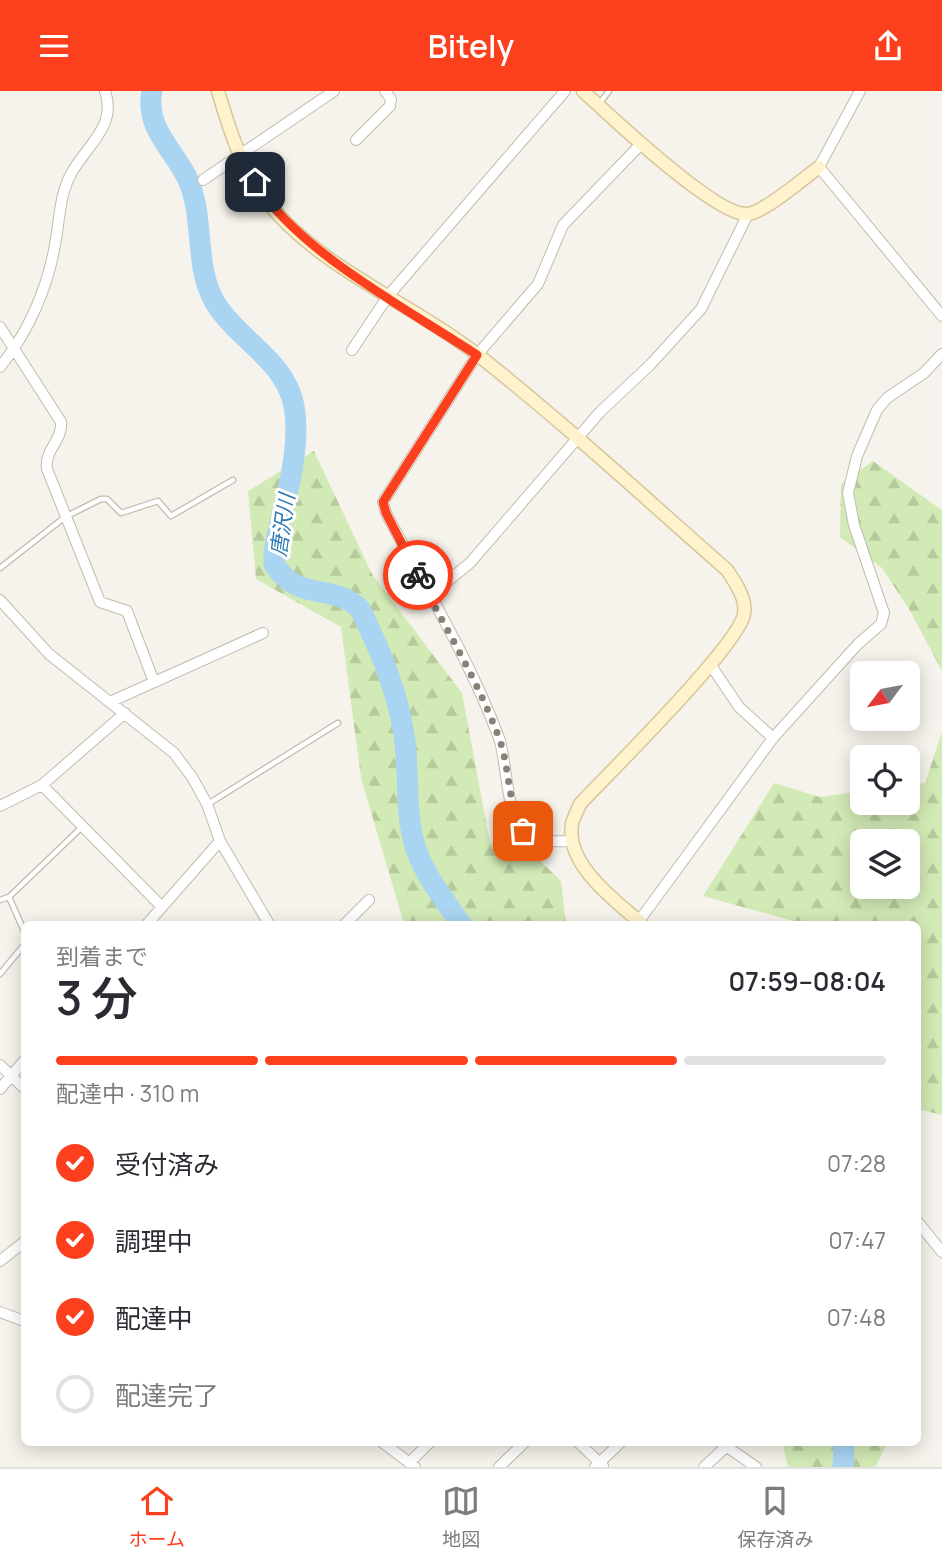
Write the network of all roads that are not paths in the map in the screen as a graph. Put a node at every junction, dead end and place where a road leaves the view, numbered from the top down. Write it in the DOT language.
graph roads {
  1 [pos="106,91"];
  2 [pos="218,91"];
  3 [pos="334,91"];
  4 [pos="386,91"];
  5 [pos="565,91"];
  6 [pos="583,91"];
  7 [pos="609,91"];
  8 [pos="860,91"];
  9 [pos="598,105"];
  10 [pos="356,140"];
  11 [pos="642,143"];
  12 [pos="240,155"];
  13 [pos="820,167"];
  14 [pos="203,180"];
  15 [pos="748,214"];
  16 [pos="388,296"];
  17 [pos="942,316"];
  18 [pos="0,327"];
  19 [pos="14,350"];
  20 [pos="352,350"];
  21 [pos="942,354"];
  22 [pos="477,355"];
  23 [pos="0,367"];
  24 [pos="578,439"];
  25 [pos="233,481"];
  26 [pos="65,517"];
  27 [pos="0,568"];
  28 [pos="429,596"];
  29 [pos="0,600"];
  30 [pos="263,633"];
  31 [pos="710,664"];
  32 [pos="154,682"];
  33 [pos="110,702"];
  34 [pos="125,713"];
  35 [pos="338,723"];
  36 [pos="773,738"];
  37 [pos="42,785"];
  38 [pos="207,804"];
  39 [pos="0,806"];
  40 [pos="83,826"];
  41 [pos="220,841"];
  42 [pos="573,841"];
  43 [pos="9,897"];
  44 [pos="0,900"];
  45 [pos="369,900"];
  46 [pos="162,907"];
  47 [pos="150,921"];
  48 [pos="267,921"];
  49 [pos="348,921"];
  50 [pos="639,921"];
  51 [pos="642,921"];
  52 [pos="21,925"];
  53 [pos="21,949"];
  54 [pos="0,974"];
  55 [pos="0,1065"];
  56 [pos="21,1066"];
  57 [pos="12,1076"];
  58 [pos="21,1084"];
  59 [pos="0,1089"];
  60 [pos="921,1226"];
  61 [pos="21,1244"];
  62 [pos="942,1252"];
  63 [pos="0,1261"];
  64 [pos="0,1312"];
  65 [pos="21,1320"];
  66 [pos="387,1446"];
  67 [pos="427,1446"];
  68 [pos="521,1446"];
  69 [pos="582,1446"];
  70 [pos="617,1446"];
  71 [pos="722,1446"];
  72 [pos="727,1446"];
  73 [pos="412,1465"];
  74 [pos="599,1466"];
  75 [pos="499,1467"];
  76 [pos="704,1467"];
  77 [pos="757,1467"];
  1 -- 19 [label="street"];
  2 -- 12 [label="street"];
  3 -- 12 [label="street"];
  4 -- 10 [label="street"];
  5 -- 16 [label="street"];
  6 -- 9 [label="street"];
  7 -- 9 [label="lane"];
  8 -- 13 [label="street"];
  9 -- 11 [label="street"];
  11 -- 15 [label="street"];
  11 -- 22 [label="street"];
  12 -- 14 [label="street"];
  12 -- 16 [label="street"];
  13 -- 15 [label="street"];
  13 -- 17 [label="street"];
  15 -- 24 [label="street"];
  16 -- 20 [label="street"];
  16 -- 22 [label="street"];
  18 -- 19 [label="street"];
  19 -- 23 [label="street"];
  19 -- 26 [label="street"];
  21 -- 36 [label="street"];
  22 -- 24 [label="street"];
  22 -- 28 [label="street"];
  24 -- 28 [label="street"];
  24 -- 31 [label="street"];
  25 -- 26 [label="lane"];
  26 -- 27 [label="lane"];
  26 -- 32 [label="street"];
  28 -- 42 [label="street"];
  29 -- 33 [label="street"];
  30 -- 32 [label="street"];
  31 -- 36 [label="street"];
  31 -- 42 [label="street"];
  32 -- 33 [label="street"];
  33 -- 34 [label="street"];
  34 -- 37 [label="street"];
  34 -- 38 [label="street"];
  35 -- 38 [label="lane"];
  36 -- 51 [label="street"];
  37 -- 39 [label="street"];
  37 -- 40 [label="street"];
  38 -- 41 [label="street"];
  40 -- 43 [label="lane"];
  40 -- 46 [label="street"];
  41 -- 46 [label="street"];
  41 -- 48 [label="street"];
  42 -- 50 [label="street"];
  43 -- 44 [label="lane"];
  43 -- 52 [label="lane"];
  45 -- 49 [label="street"];
  46 -- 47 [label="street"];
  53 -- 54 [label="lane"];
  55 -- 57 [label="street"];
  56 -- 57 [label="street"];
  57 -- 58 [label="street"];
  57 -- 59 [label="street"];
  60 -- 62 [label="street"];
  61 -- 63 [label="street"];
  64 -- 65 [label="street"];
  66 -- 73 [label="street"];
  67 -- 73 [label="street"];
  68 -- 75 [label="street"];
  69 -- 74 [label="street"];
  70 -- 74 [label="street"];
  71 -- 76 [label="street"];
  72 -- 77 [label="street"];
}
